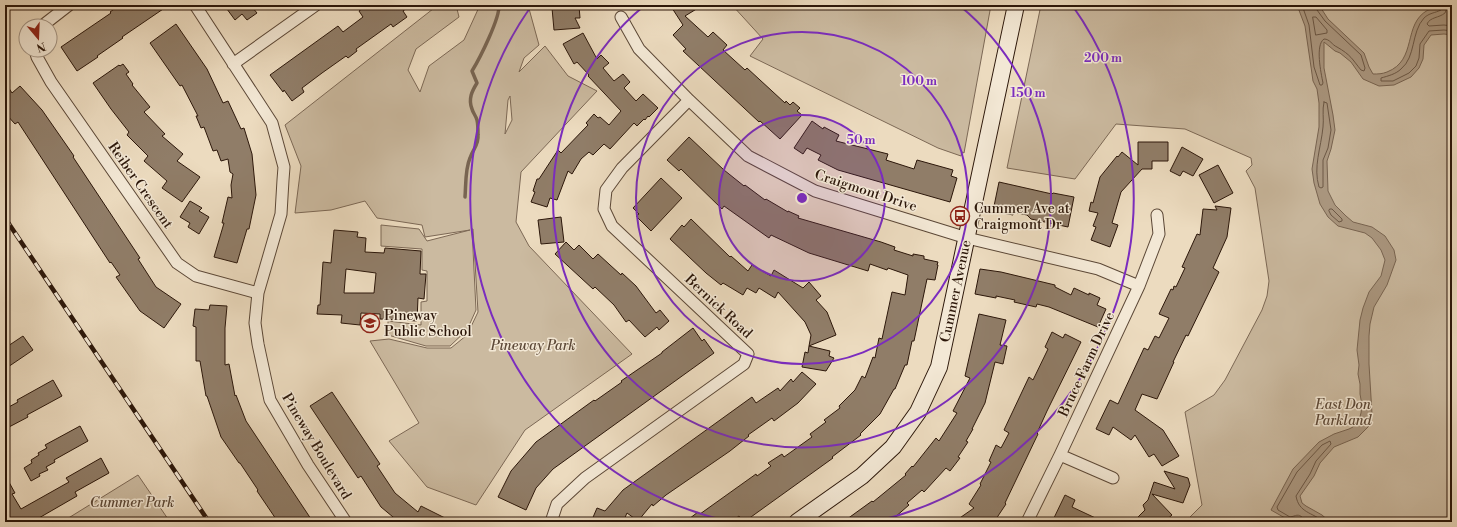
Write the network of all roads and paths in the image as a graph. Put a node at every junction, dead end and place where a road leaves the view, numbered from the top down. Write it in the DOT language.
graph roads {
  1 [pos="69,5"];
  2 [pos="195,5"];
  3 [pos="316,5"];
  4 [pos="1016,5"];
  5 [pos="621,17"];
  6 [pos="52,18"];
  7 [pos="36,58"];
  8 [pos="233,64"];
  9 [pos="689,100"];
  10 [pos="1157,215"];
  11 [pos="967,238"];
  12 [pos="1139,286"];
  13 [pos="258,293"];
  14 [pos="1060,455"];
  15 [pos="1113,478"];
  16 [pos="346,522"];
  17 [pos="551,522"];
  18 [pos="797,522"];
  19 [pos="1028,522"];
  1 -- 6 [label="street"];
  2 -- 8 [label="street, Pineway Boulevard"];
  3 -- 8 [label="street"];
  4 -- 11 [label="street, Cummer Avenue"];
  5 -- 9 [label="street, Craigmont Drive"];
  7 -- 13 [label="street, Reiber Crescent"];
  8 -- 13 [label="street, Pineway Boulevard"];
  9 -- 11 [label="street, Craigmont Drive"];
  9 -- 17 [label="street, Bernick Road"];
  10 -- 12 [label="street, Bruce Farm Drive"];
  11 -- 12 [label="street, Craigmont Drive"];
  11 -- 18 [label="street, Cummer Avenue"];
  12 -- 14 [label="street, Bruce Farm Drive"];
  13 -- 16 [label="street, Pineway Boulevard"];
  14 -- 15 [label="street"];
  14 -- 19 [label="street, Bruce Farm Drive"];
}
